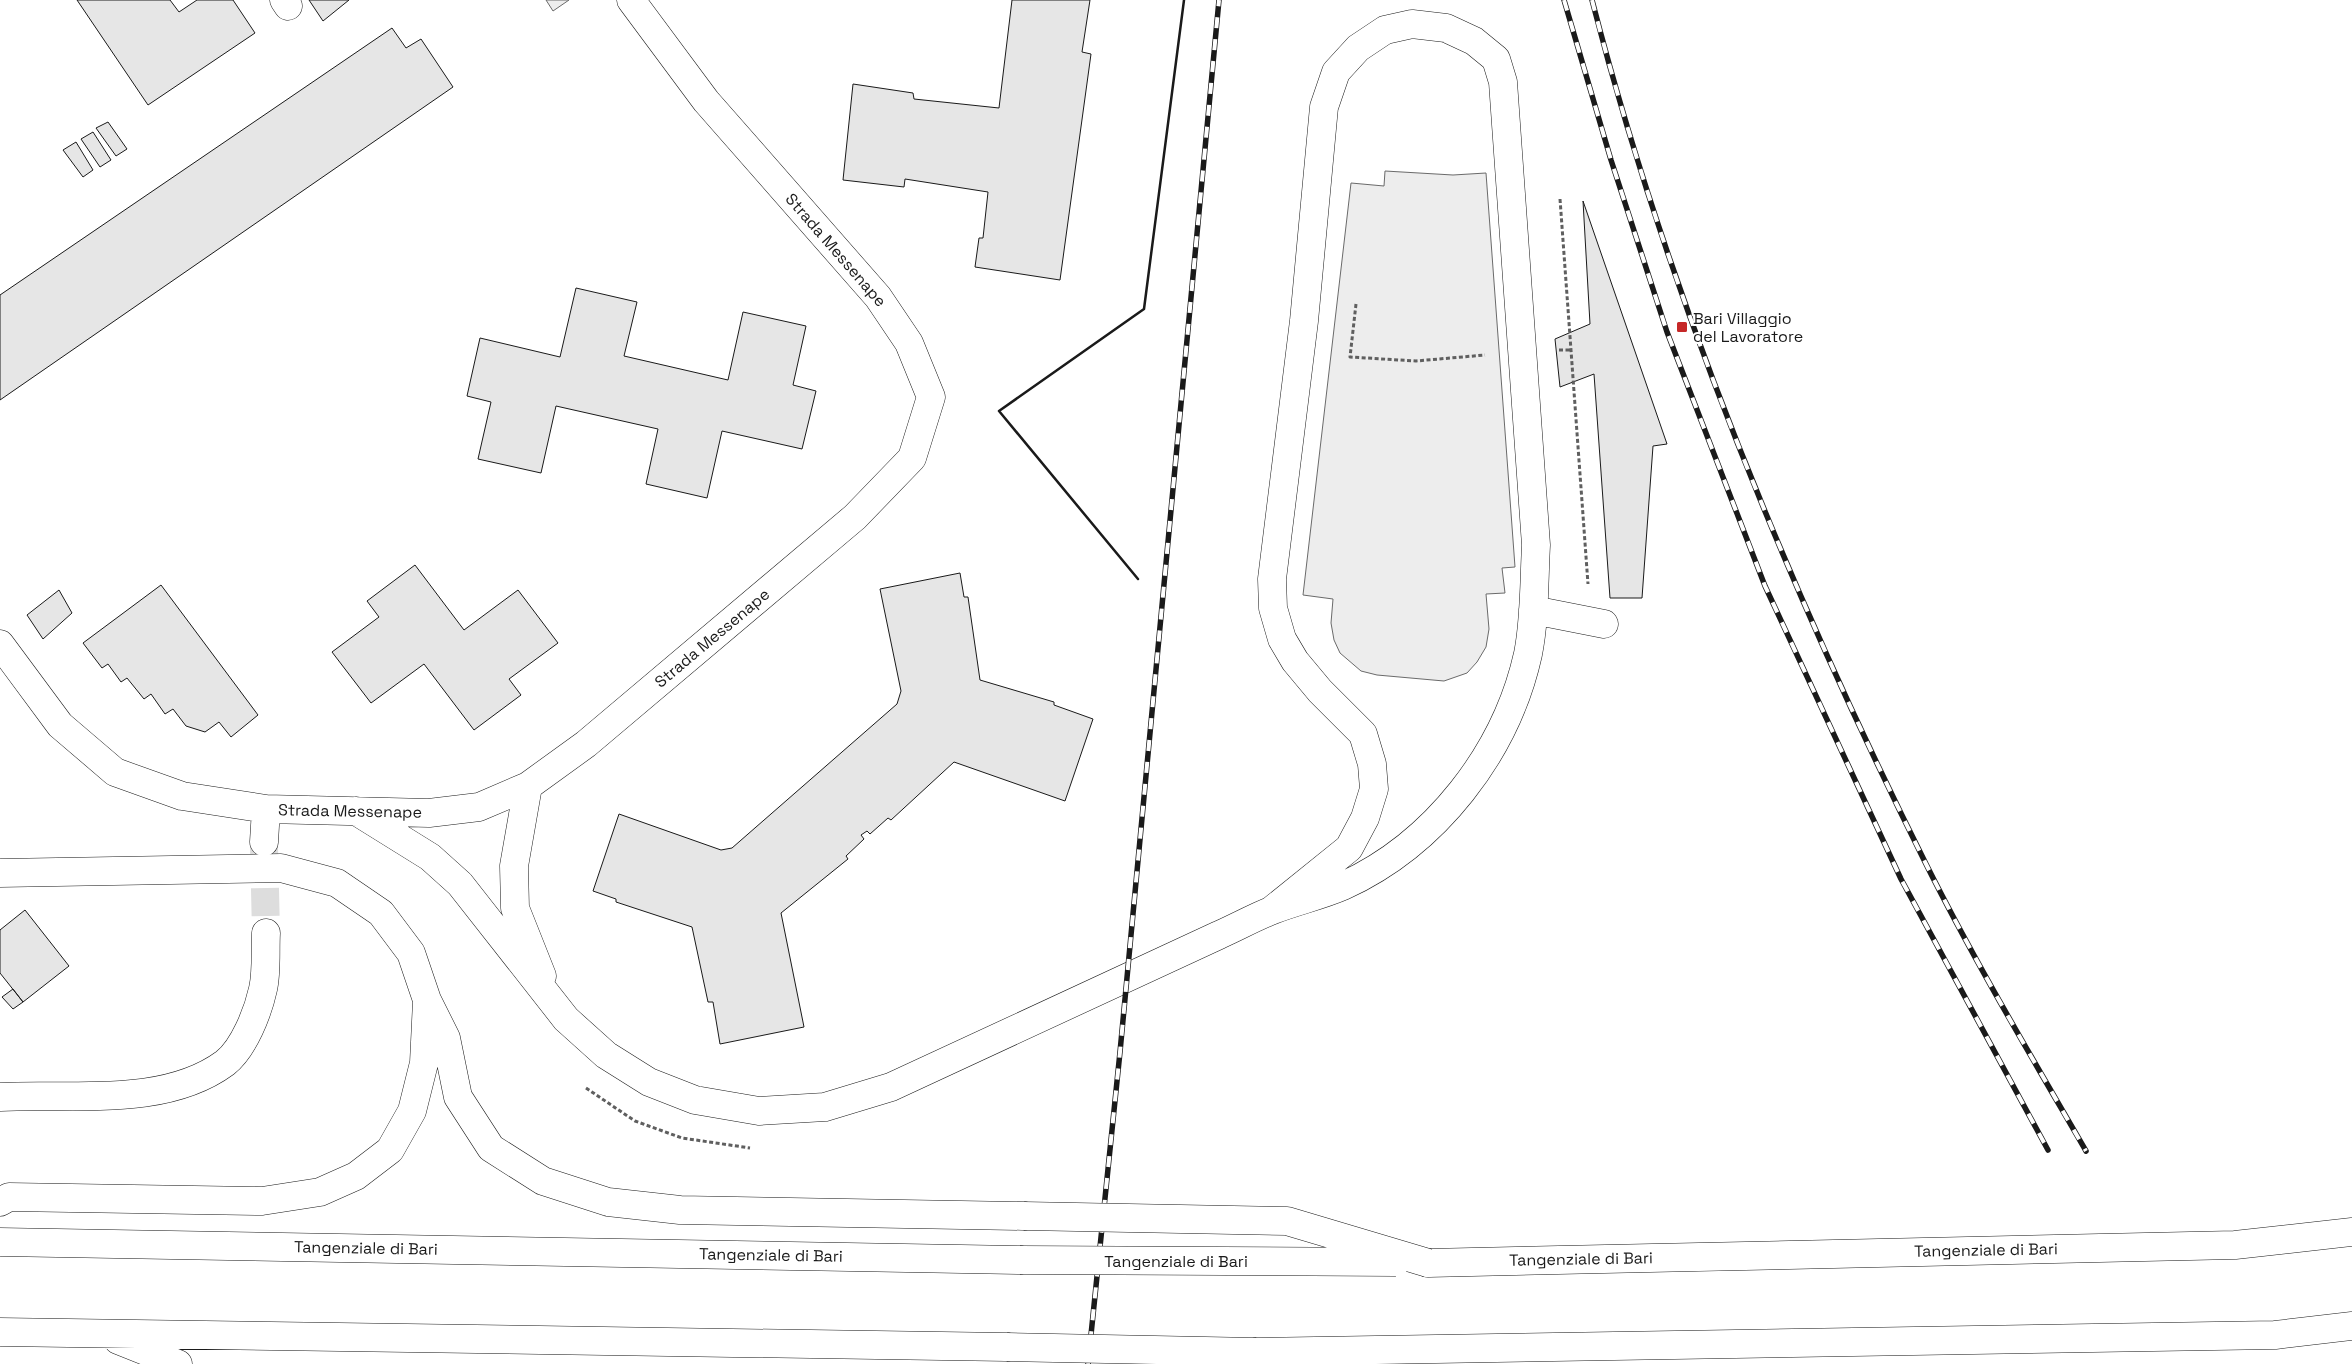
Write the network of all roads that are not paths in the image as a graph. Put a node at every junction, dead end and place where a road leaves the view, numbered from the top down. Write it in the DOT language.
graph roads {
  1 [pos="631,0"];
  2 [pos="1533,610"];
  3 [pos="1604,624"];
  4 [pos="0,644"];
  5 [pos="528,786"];
  6 [pos="266,809"];
  7 [pos="356,811"];
  8 [pos="264,842"];
  9 [pos="0,873"];
  10 [pos="1272,910"];
  11 [pos="266,933"];
  12 [pos="428,1000"];
  13 [pos="554,1005"];
  14 [pos="0,1097"];
  15 [pos="0,1202"];
  16 [pos="2352,1232"];
  17 [pos="0,1242"];
  18 [pos="1428,1263"];
  19 [pos="2352,1326"];
  20 [pos="0,1332"];
  21 [pos="103,1334"];
  22 [pos="1256,1352"];
  23 [pos="178,1364"];
  24 [pos="1226,1364"];
  1 -- 5 [label="main road, Strada Messenape"];
  2 -- 3 [label="main road"];
  2 -- 10 [label="main road"];
  2 -- 10 [label="main road"];
  4 -- 6 [label="main road, Strada Messenape"];
  5 -- 7 [label="main road, Strada Messenape"];
  5 -- 13 [label="main road"];
  6 -- 7 [label="main road, Strada Messenape"];
  6 -- 8 [label="main road"];
  7 -- 13 [label="main road"];
  9 -- 12 [label="main road"];
  10 -- 13 [label="main road"];
  11 -- 14 [label="main road"];
  12 -- 15 [label="main road"];
  12 -- 18 [label="main road, bridge"];
  16 -- 18 [label="main road, Tangenziale di Bari"];
  17 -- 18 [label="main road, Tangenziale di Bari, bridge"];
  19 -- 22 [label="main road"];
  20 -- 21 [label="main road"];
  21 -- 22 [label="main road, bridge"];
  21 -- 23 [label="main road"];
  22 -- 24 [label="main road"];
}
